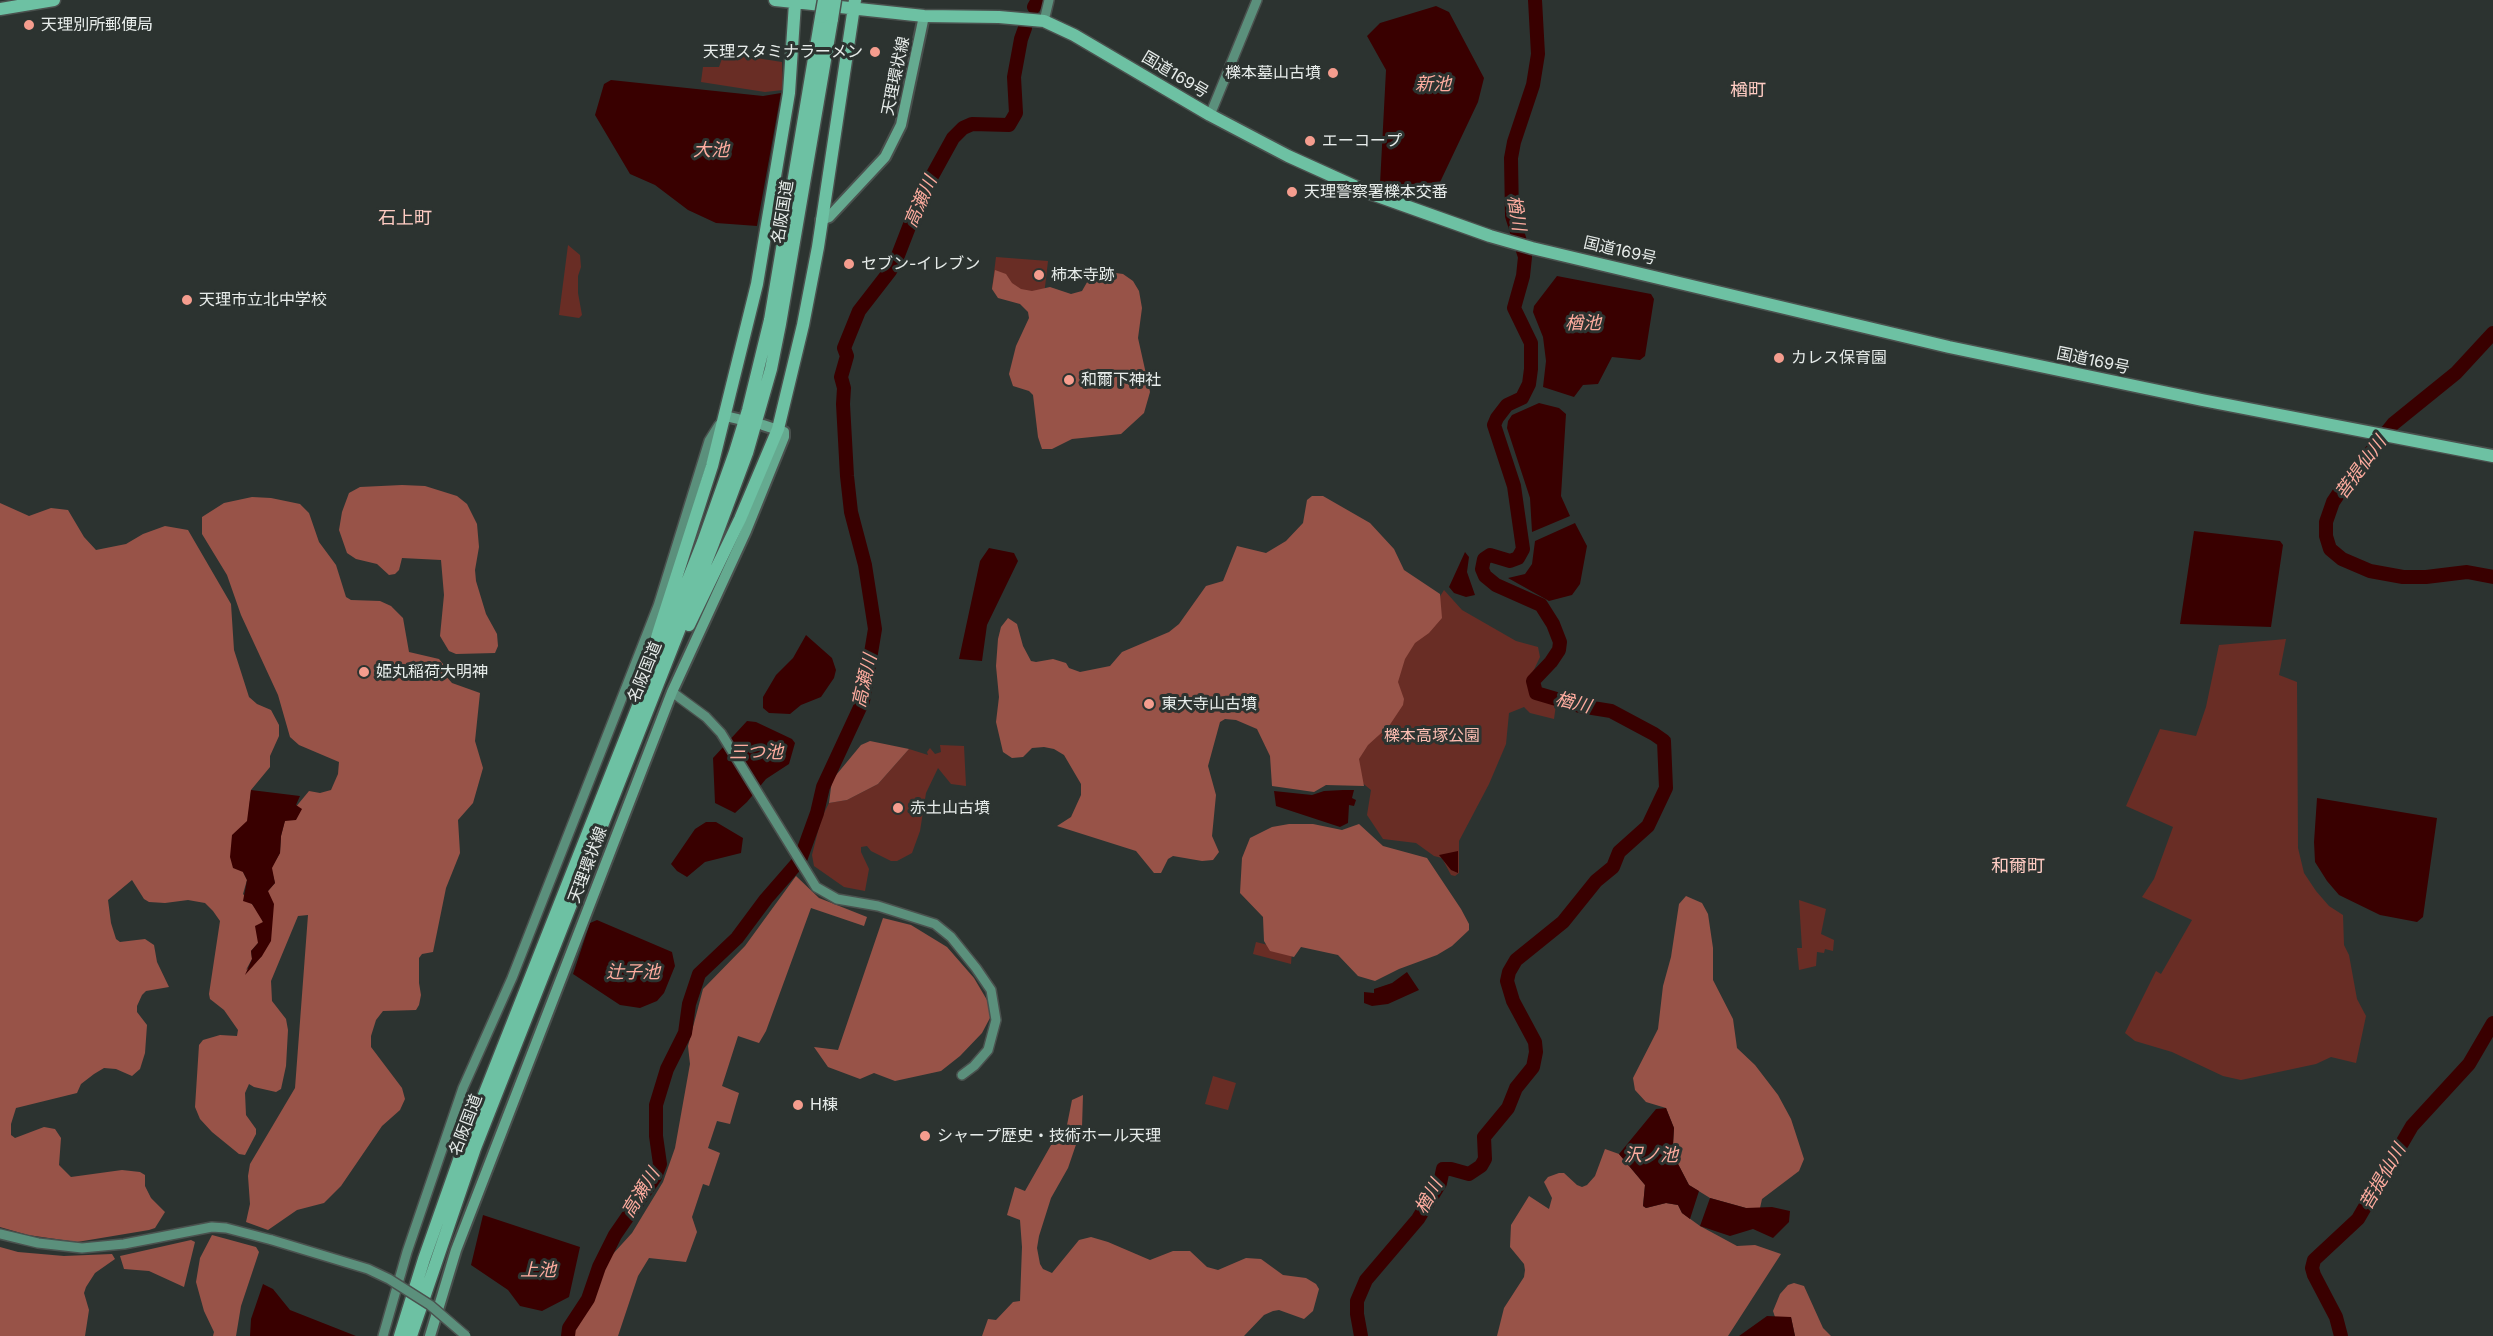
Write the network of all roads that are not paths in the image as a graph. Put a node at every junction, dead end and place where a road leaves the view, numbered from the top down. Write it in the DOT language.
graph roads {
  1 [pos="54,0"];
  2 [pos="775,0"];
  3 [pos="824,0"];
  4 [pos="835,0"];
  5 [pos="1049,0"];
  6 [pos="1257,0"];
  7 [pos="795,1"];
  8 [pos="860,5"];
  9 [pos="0,9"];
  10 [pos="924,16"];
  11 [pos="826,18"];
  12 [pos="1044,21"];
  13 [pos="1210,115"];
  14 [pos="821,220"];
  15 [pos="725,416"];
  16 [pos="738,419"];
  17 [pos="763,425"];
  18 [pos="778,429"];
  19 [pos="2493,456"];
  20 [pos="672,692"];
  21 [pos="621,750"];
  22 [pos="600,830"];
  23 [pos="962,1075"];
  24 [pos="0,1234"];
  25 [pos="383,1336"];
  26 [pos="400,1336"];
  27 [pos="411,1336"];
  28 [pos="430,1336"];
  29 [pos="466,1336"];
  1 -- 9 [label="highway"];
  2 -- 7 [label="highway, 国道169号"];
  3 -- 11 [label="highway, 名阪国道, bridge"];
  4 -- 11 [label="highway, 名阪国道, bridge"];
  5 -- 12 [label="street"];
  6 -- 13 [label="street"];
  7 -- 8 [label="highway, 国道169号"];
  7 -- 15 [label="highway"];
  8 -- 10 [label="highway, 国道169号"];
  8 -- 14 [label="highway"];
  10 -- 12 [label="highway, 国道169号"];
  10 -- 14 [label="main road, 天理環状線"];
  11 -- 21 [label="highway, 名阪国道"];
  11 -- 22 [label="highway, 名阪国道"];
  12 -- 13 [label="highway, 国道169号"];
  13 -- 19 [label="highway, 国道169号"];
  14 -- 18 [label="highway"];
  15 -- 16 [label="main road"];
  15 -- 21 [label="highway"];
  15 -- 25 [label="street"];
  17 -- 18 [label="main road"];
  18 -- 20 [label="main road, 天理環状線"];
  18 -- 22 [label="highway"];
  20 -- 23 [label="street"];
  20 -- 28 [label="main road, 天理環状線"];
  21 -- 26 [label="highway, 名阪国道"];
  22 -- 27 [label="highway, 名阪国道"];
  24 -- 29 [label="street, bridge"];
}
